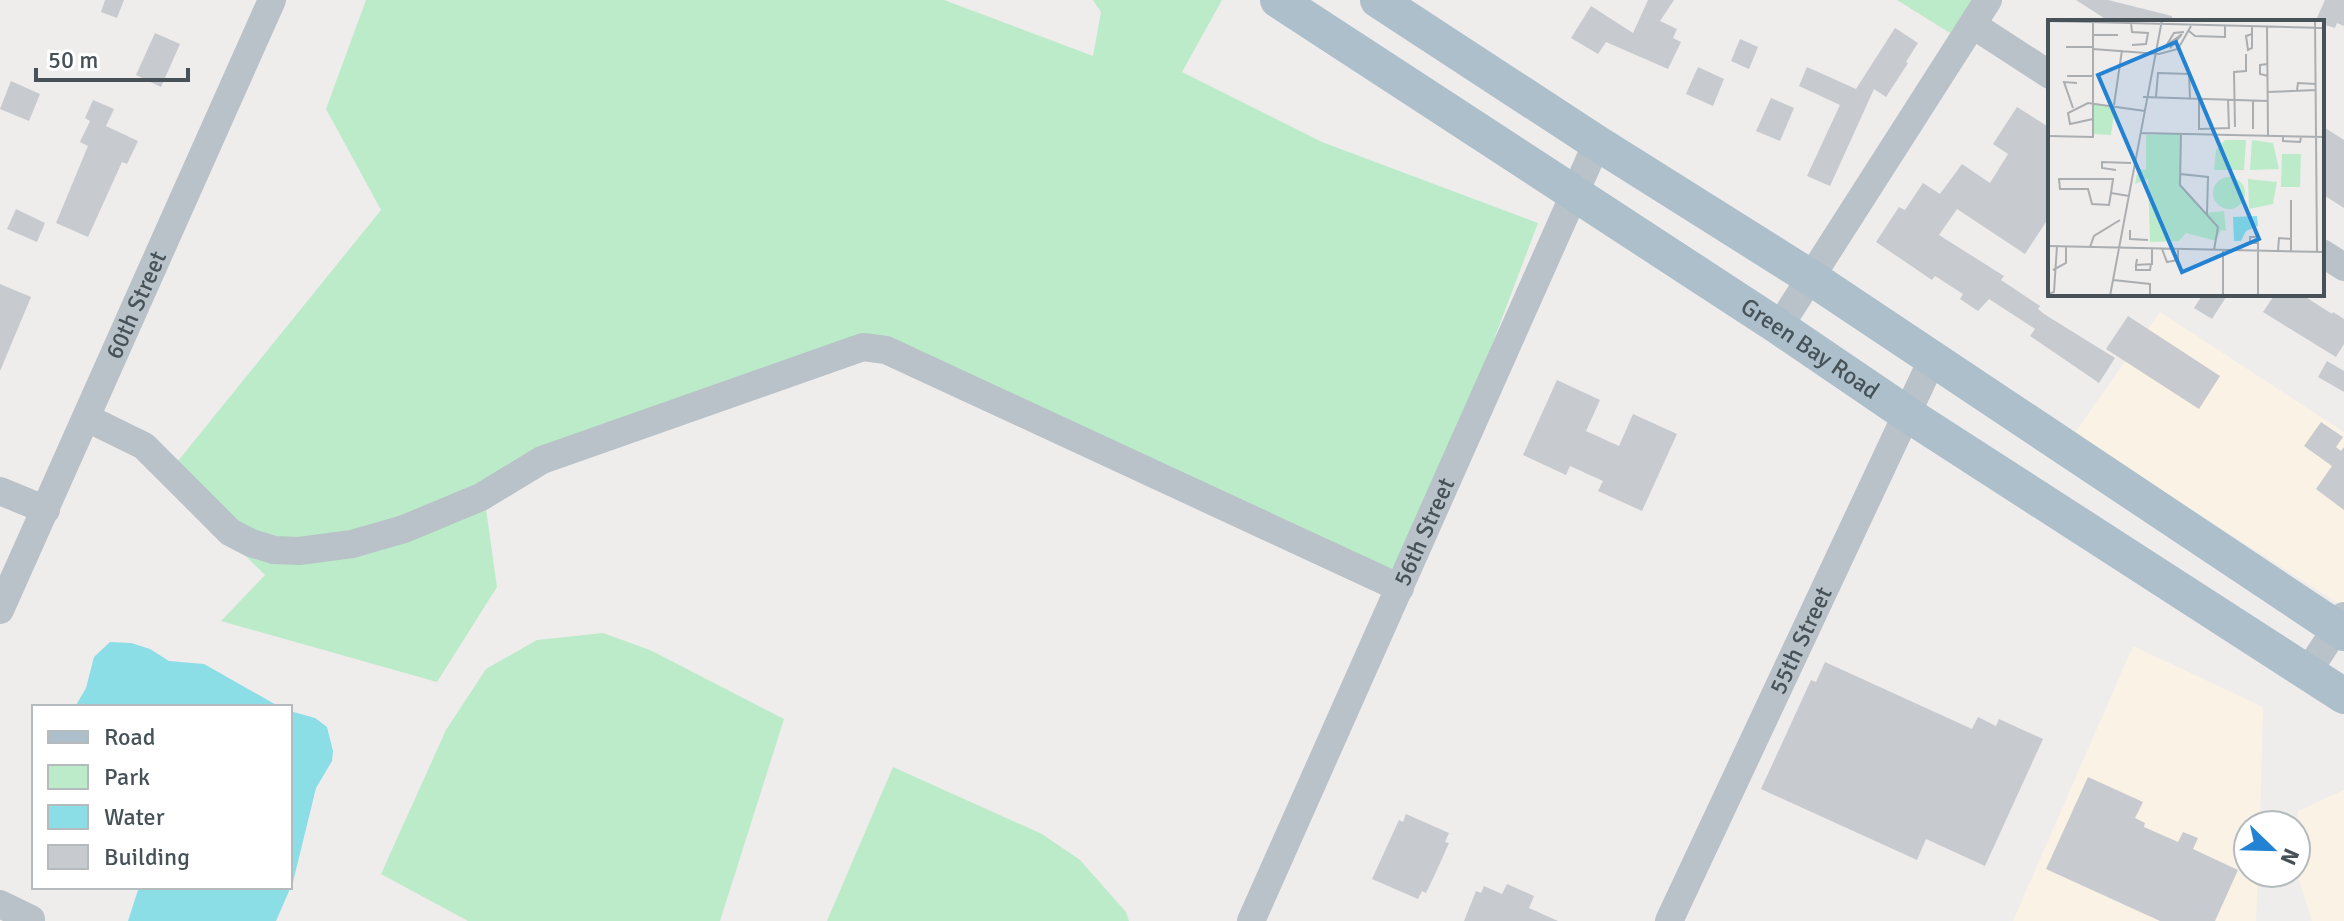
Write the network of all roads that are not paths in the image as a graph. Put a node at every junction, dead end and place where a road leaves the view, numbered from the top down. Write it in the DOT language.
graph roads {
  1 [pos="272,0"];
  2 [pos="1278,0"];
  3 [pos="1378,0"];
  4 [pos="1988,0"];
  5 [pos="1973,25"];
  6 [pos="2048,74"];
  7 [pos="1597,143"];
  8 [pos="1574,195"];
  9 [pos="2324,254"];
  10 [pos="2344,267"];
  11 [pos="1810,277"];
  12 [pos="1779,327"];
  13 [pos="1933,358"];
  14 [pos="1907,414"];
  15 [pos="87,418"];
  16 [pos="0,491"];
  17 [pos="46,510"];
  18 [pos="1400,588"];
  19 [pos="0,610"];
  20 [pos="2341,626"];
  21 [pos="2307,673"];
  22 [pos="2344,696"];
  23 [pos="0,904"];
  24 [pos="31,919"];
  25 [pos="1251,921"];
  26 [pos="1669,921"];
  1 -- 15 [label="street, 60th Street"];
  2 -- 8 [label="main road, Green Bay Road"];
  3 -- 7 [label="main road"];
  4 -- 5 [label="street"];
  5 -- 6 [label="street"];
  5 -- 11 [label="street"];
  7 -- 8 [label="street, 56th Street"];
  7 -- 11 [label="main road"];
  8 -- 12 [label="main road, Green Bay Road"];
  8 -- 18 [label="street, 56th Street"];
  9 -- 10 [label="street"];
  11 -- 12 [label="street"];
  11 -- 13 [label="main road"];
  12 -- 14 [label="main road, Green Bay Road"];
  13 -- 14 [label="street, 55th Street"];
  13 -- 20 [label="main road"];
  14 -- 21 [label="main road, Green Bay Road"];
  14 -- 26 [label="street, 55th Street"];
  15 -- 17 [label="street, 60th Street"];
  15 -- 18 [label="street"];
  16 -- 17 [label="street"];
  17 -- 19 [label="street, 60th Street"];
  18 -- 25 [label="street, 56th Street"];
  20 -- 21 [label="street"];
  21 -- 22 [label="main road, Green Bay Road"];
  23 -- 24 [label="street"];
}
